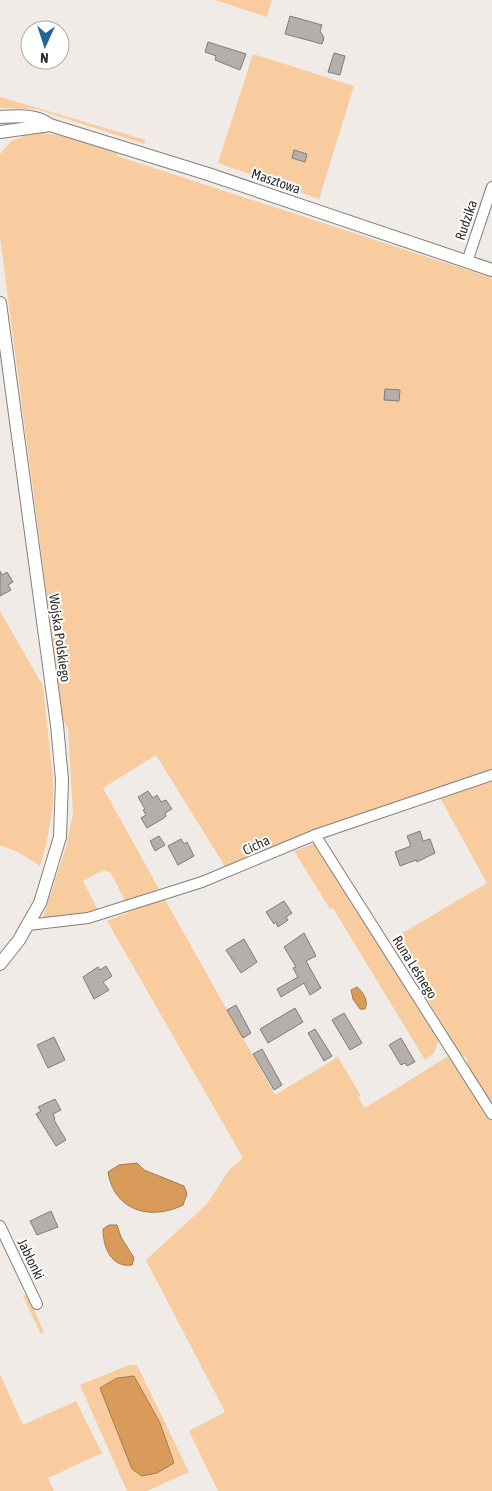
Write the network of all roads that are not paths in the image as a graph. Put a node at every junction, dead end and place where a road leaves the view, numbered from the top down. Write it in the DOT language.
graph roads {
  1 [pos="0,117"];
  2 [pos="50,124"];
  3 [pos="0,133"];
  4 [pos="492,187"];
  5 [pos="467,262"];
  6 [pos="492,270"];
  7 [pos="0,303"];
  8 [pos="492,775"];
  9 [pos="315,835"];
  10 [pos="28,925"];
  11 [pos="0,964"];
  12 [pos="492,1114"];
  13 [pos="0,1226"];
  14 [pos="37,1304"];
  1 -- 2 [label="street, Masztowa"];
  2 -- 3 [label="street, Masztowa"];
  2 -- 5 [label="street, Masztowa"];
  4 -- 5 [label="street, Rudzika"];
  5 -- 6 [label="street, Masztowa"];
  7 -- 10 [label="street, Wojska Polskiego"];
  8 -- 9 [label="street, Cicha"];
  9 -- 10 [label="street, Cicha"];
  9 -- 12 [label="street, Runa Leśnego"];
  10 -- 11 [label="street, Wojska Polskiego"];
  13 -- 14 [label="street, Jabłonki"];
}
